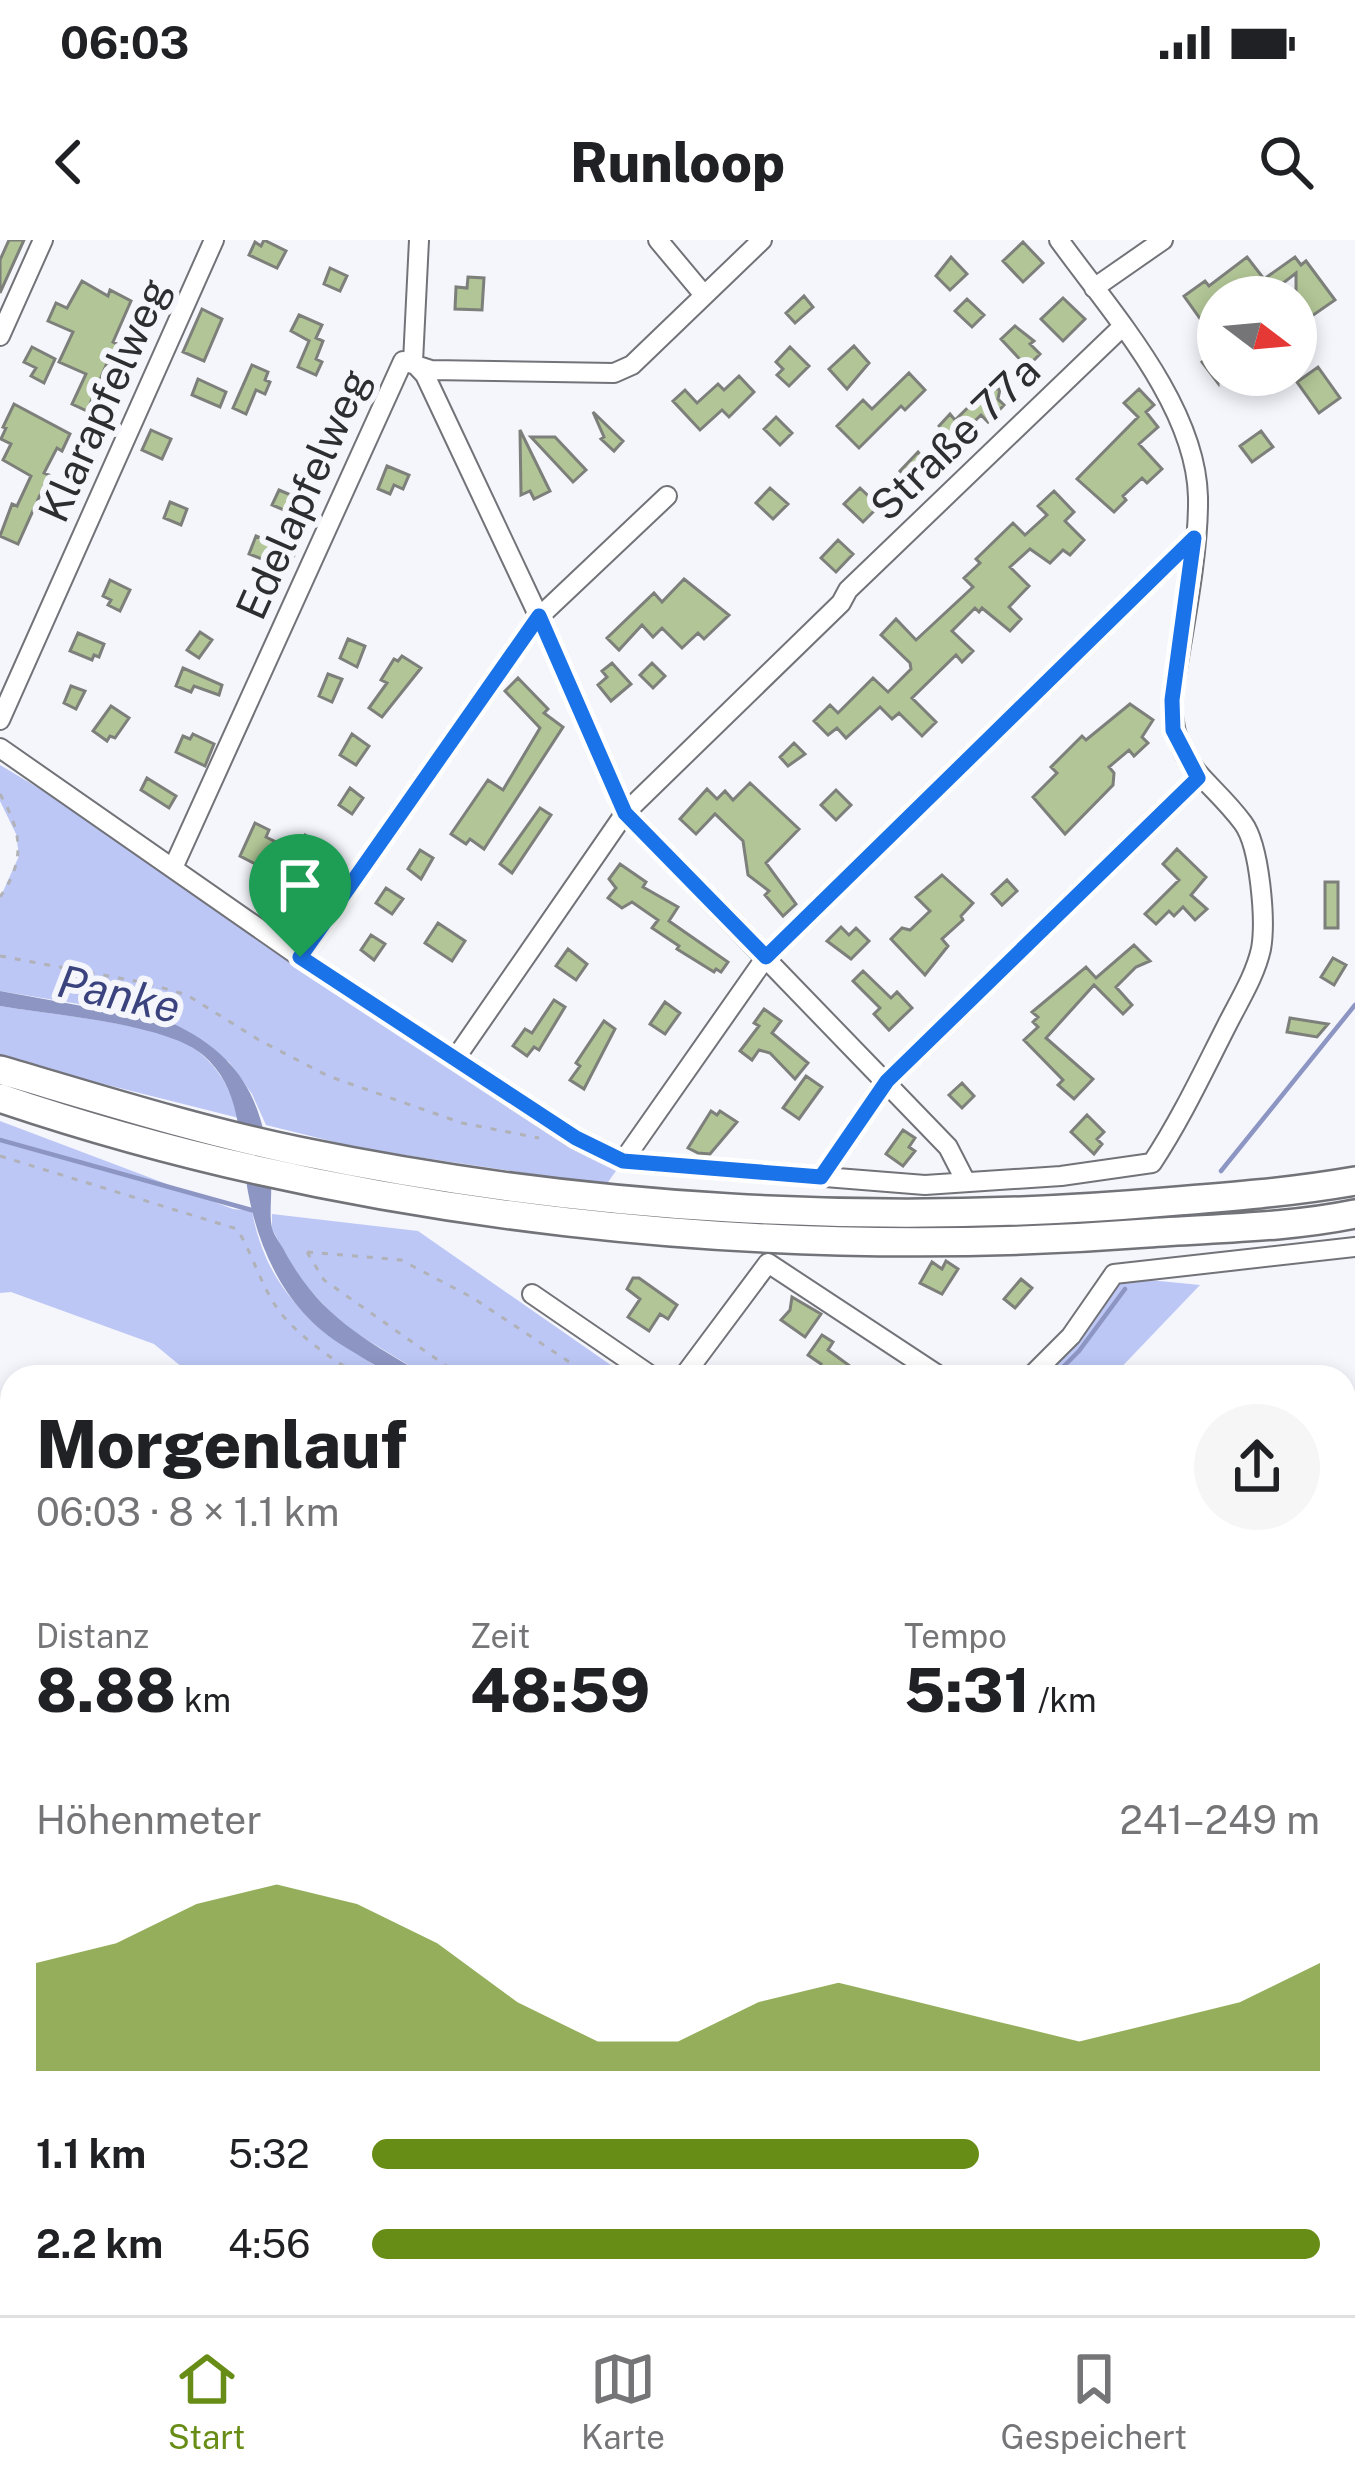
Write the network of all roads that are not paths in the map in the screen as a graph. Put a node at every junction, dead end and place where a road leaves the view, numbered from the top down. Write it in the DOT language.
graph roads {
  1 [pos="43,240"];
  2 [pos="214,240"];
  3 [pos="419,240"];
  4 [pos="658,240"];
  5 [pos="761,240"];
  6 [pos="1059,240"];
  7 [pos="1163,240"];
  8 [pos="1094,288"];
  9 [pos="704,295"];
  10 [pos="1122,327"];
  11 [pos="0,336"];
  12 [pos="413,362"];
  13 [pos="667,496"];
  14 [pos="1194,538"];
  15 [pos="539,616"];
  16 [pos="0,720"];
  17 [pos="0,748"];
  18 [pos="1198,778"];
  19 [pos="625,813"];
  20 [pos="173,868"];
  21 [pos="300,957"];
  22 [pos="766,957"];
  23 [pos="455,1059"];
  24 [pos="0,1070"];
  25 [pos="887,1081"];
  26 [pos="0,1098"];
  27 [pos="256,1154"];
  28 [pos="623,1161"];
  29 [pos="821,1177"];
  30 [pos="1355,1181"];
  31 [pos="966,1182"];
  32 [pos="1355,1214"];
  33 [pos="1355,1247"];
  34 [pos="532,1294"];
  35 [pos="636,1365"];
  36 [pos="692,1365"];
  37 [pos="923,1365"];
  38 [pos="1042,1365"];
  1 -- 11 [label="street"];
  2 -- 16 [label="street, Klarapfelweg"];
  3 -- 12 [label="street"];
  4 -- 9 [label="street"];
  5 -- 9 [label="street"];
  6 -- 8 [label="street"];
  7 -- 8 [label="street"];
  8 -- 10 [label="street"];
  9 -- 12 [label="street, Edelapfelweg"];
  10 -- 14 [label="street"];
  10 -- 19 [label="street, Straße 77a"];
  12 -- 15 [label="street"];
  12 -- 20 [label="street, Edelapfelweg"];
  13 -- 15 [label="street"];
  14 -- 18 [label="street"];
  14 -- 22 [label="street"];
  15 -- 19 [label="street"];
  15 -- 21 [label="street"];
  17 -- 20 [label="street"];
  18 -- 25 [label="street"];
  18 -- 31 [label="street"];
  19 -- 22 [label="street"];
  19 -- 23 [label="street, Straße 77a"];
  20 -- 21 [label="street"];
  21 -- 23 [label="street"];
  22 -- 25 [label="street"];
  22 -- 28 [label="street"];
  23 -- 28 [label="street"];
  24 -- 27 [label="highway"];
  25 -- 29 [label="street"];
  25 -- 31 [label="street"];
  26 -- 27 [label="highway"];
  27 -- 30 [label="highway"];
  27 -- 32 [label="highway"];
  28 -- 29 [label="street"];
  29 -- 31 [label="street"];
  33 -- 38 [label="street"];
  34 -- 35 [label="street"];
  36 -- 37 [label="street"];
}
